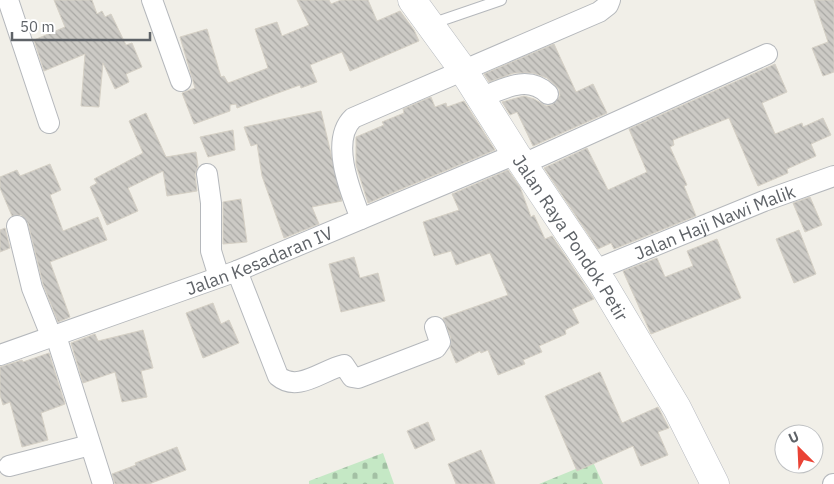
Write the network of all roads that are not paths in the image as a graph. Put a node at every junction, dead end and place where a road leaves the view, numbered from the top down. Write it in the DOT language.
graph roads {
  1 [pos="8,0"];
  2 [pos="152,0"];
  3 [pos="412,0"];
  4 [pos="501,0"];
  5 [pos="610,0"];
  6 [pos="430,24"];
  7 [pos="767,54"];
  8 [pos="463,70"];
  9 [pos="180,81"];
  10 [pos="548,94"];
  11 [pos="480,98"];
  12 [pos="49,123"];
  13 [pos="519,159"];
  14 [pos="207,174"];
  15 [pos="834,176"];
  16 [pos="362,219"];
  17 [pos="17,226"];
  18 [pos="595,270"];
  19 [pos="228,274"];
  20 [pos="435,327"];
  21 [pos="54,337"];
  22 [pos="0,355"];
  23 [pos="90,445"];
  24 [pos="9,466"];
  25 [pos="103,484"];
  26 [pos="715,484"];
  1 -- 12 [label="street"];
  2 -- 9 [label="street"];
  3 -- 6 [label="main road, Jalan Raya Pondok Petir"];
  4 -- 6 [label="lane"];
  5 -- 8 [label="street"];
  6 -- 8 [label="main road, Jalan Raya Pondok Petir"];
  7 -- 13 [label="street, Jalan Kesadaran IV"];
  8 -- 11 [label="main road, Jalan Raya Pondok Petir"];
  8 -- 16 [label="street"];
  10 -- 11 [label="street"];
  11 -- 13 [label="main road, Jalan Raya Pondok Petir"];
  13 -- 16 [label="street, Jalan Kesadaran IV"];
  13 -- 18 [label="main road, Jalan Raya Pondok Petir"];
  14 -- 19 [label="street"];
  15 -- 18 [label="street, Jalan Haji Nawi Malik"];
  16 -- 19 [label="street, Jalan Kesadaran IV"];
  17 -- 21 [label="street"];
  18 -- 26 [label="main road, Jalan Raya Pondok Petir"];
  19 -- 20 [label="street"];
  19 -- 21 [label="street, Jalan Kesadaran IV"];
  21 -- 22 [label="street, Jalan Kesadaran IV"];
  21 -- 23 [label="street"];
  23 -- 24 [label="street"];
  23 -- 25 [label="street"];
}
